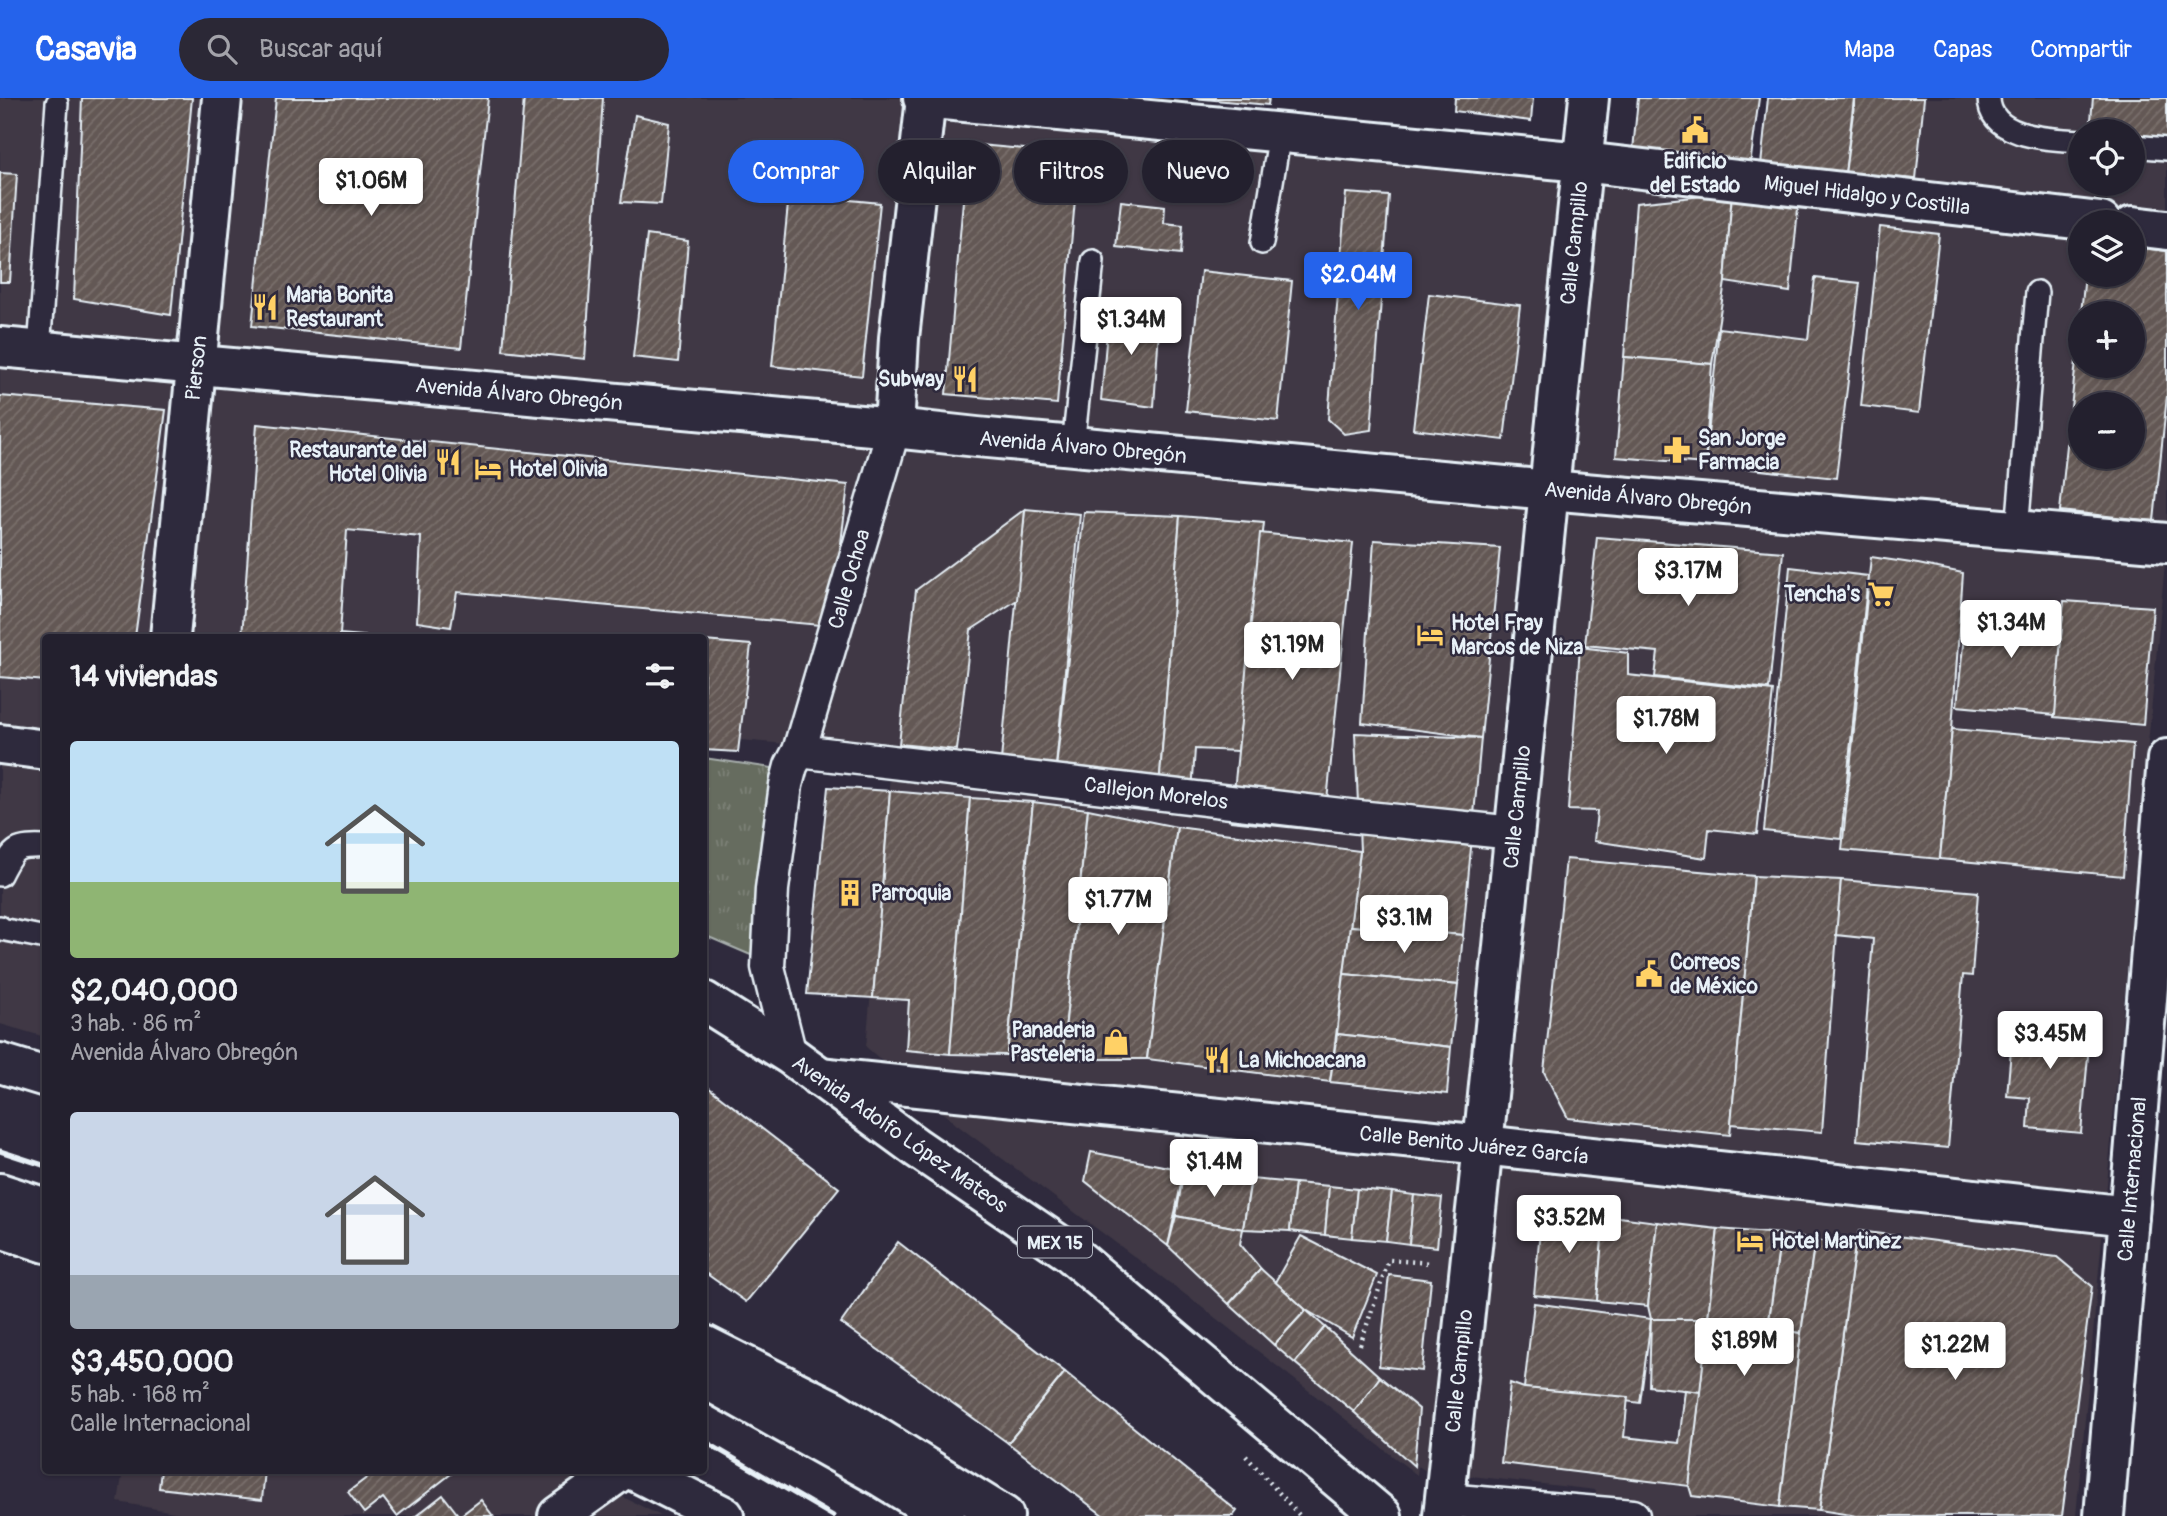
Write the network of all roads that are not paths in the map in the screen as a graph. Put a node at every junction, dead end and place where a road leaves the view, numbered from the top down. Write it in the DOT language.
graph roads {
  1 [pos="222,98"];
  2 [pos="925,98"];
  3 [pos="1589,98"];
  4 [pos="1989,98"];
  5 [pos="57,103"];
  6 [pos="1280,133"];
  7 [pos="2068,140"];
  8 [pos="2145,147"];
  9 [pos="2167,149"];
  10 [pos="1582,162"];
  11 [pos="2068,218"];
  12 [pos="2145,227"];
  13 [pos="2167,230"];
  14 [pos="1262,243"];
  15 [pos="1093,261"];
  16 [pos="2037,292"];
  17 [pos="0,347"];
  18 [pos="39,351"];
  19 [pos="196,366"];
  20 [pos="894,428"];
  21 [pos="1073,446"];
  22 [pos="1549,490"];
  23 [pos="2017,530"];
  24 [pos="2167,543"];
  25 [pos="170,634"];
  26 [pos="0,744"];
  27 [pos="42,749"];
  28 [pos="799,751"];
  29 [pos="2167,759"];
  30 [pos="1514,832"];
  31 [pos="42,847"];
  32 [pos="0,875"];
  33 [pos="0,927"];
  34 [pos="42,937"];
  35 [pos="707,1003"];
  36 [pos="0,1063"];
  37 [pos="804,1066"];
  38 [pos="42,1076"];
  39 [pos="0,1086"];
  40 [pos="42,1098"];
  41 [pos="1483,1145"];
  42 [pos="0,1193"];
  43 [pos="42,1207"];
  44 [pos="2129,1216"];
  45 [pos="0,1228"];
  46 [pos="42,1241"];
  47 [pos="707,1347"];
  48 [pos="707,1380"];
  49 [pos="616,1474"];
  50 [pos="642,1474"];
  51 [pos="1444,1508"];
  52 [pos="558,1516"];
  53 [pos="724,1516"];
  54 [pos="945,1516"];
  55 [pos="1004,1516"];
  56 [pos="1382,1516"];
  57 [pos="1633,1516"];
  58 [pos="2104,1516"];
  1 -- 19 [label="main road, Pierson"];
  2 -- 6 [label="main road, Miguel Hidalgo y Costilla"];
  2 -- 20 [label="main road, Calle Ochoa"];
  3 -- 10 [label="main road, Calle Campillo"];
  4 -- 7 [label="lane"];
  5 -- 18 [label="lane"];
  6 -- 10 [label="main road, Miguel Hidalgo y Costilla"];
  6 -- 14 [label="lane"];
  8 -- 9 [label="lane"];
  10 -- 11 [label="main road, Miguel Hidalgo y Costilla"];
  10 -- 22 [label="main road, Calle Campillo"];
  12 -- 13 [label="main road"];
  15 -- 21 [label="lane"];
  16 -- 23 [label="lane"];
  17 -- 18 [label="main road, Avenida Álvaro Obregón"];
  18 -- 19 [label="main road, Avenida Álvaro Obregón"];
  19 -- 20 [label="main road, Avenida Álvaro Obregón"];
  19 -- 25 [label="main road, Pierson"];
  20 -- 21 [label="main road, Avenida Álvaro Obregón"];
  20 -- 28 [label="street, Calle Ochoa"];
  21 -- 22 [label="main road, Avenida Álvaro Obregón"];
  22 -- 23 [label="main road, Avenida Álvaro Obregón"];
  22 -- 30 [label="main road, Calle Campillo"];
  23 -- 24 [label="main road, Avenida Álvaro Obregón"];
  26 -- 27 [label="main road"];
  28 -- 30 [label="street, Callejon Morelos"];
  28 -- 37 [label="street, Calle Ochoa"];
  29 -- 44 [label="main road, Calle Internacional"];
  30 -- 41 [label="main road, Calle Campillo"];
  31 -- 32 [label="lane"];
  33 -- 34 [label="lane"];
  35 -- 37 [label="main road, Avenida Adolfo López Mateos / MEX 15"];
  36 -- 38 [label="main road"];
  37 -- 41 [label="main road, Calle Benito Juárez García"];
  37 -- 56 [label="main road, Avenida Adolfo López Mateos / MEX 15"];
  39 -- 40 [label="main road"];
  41 -- 44 [label="main road, Calle Benito Juárez García"];
  41 -- 51 [label="main road, Calle Campillo"];
  42 -- 43 [label="main road"];
  44 -- 58 [label="main road, Calle Internacional"];
  45 -- 46 [label="main road"];
  47 -- 55 [label="main road"];
  48 -- 54 [label="main road"];
  49 -- 52 [label="main road"];
  50 -- 53 [label="main road"];
  51 -- 57 [label="street"];
}
